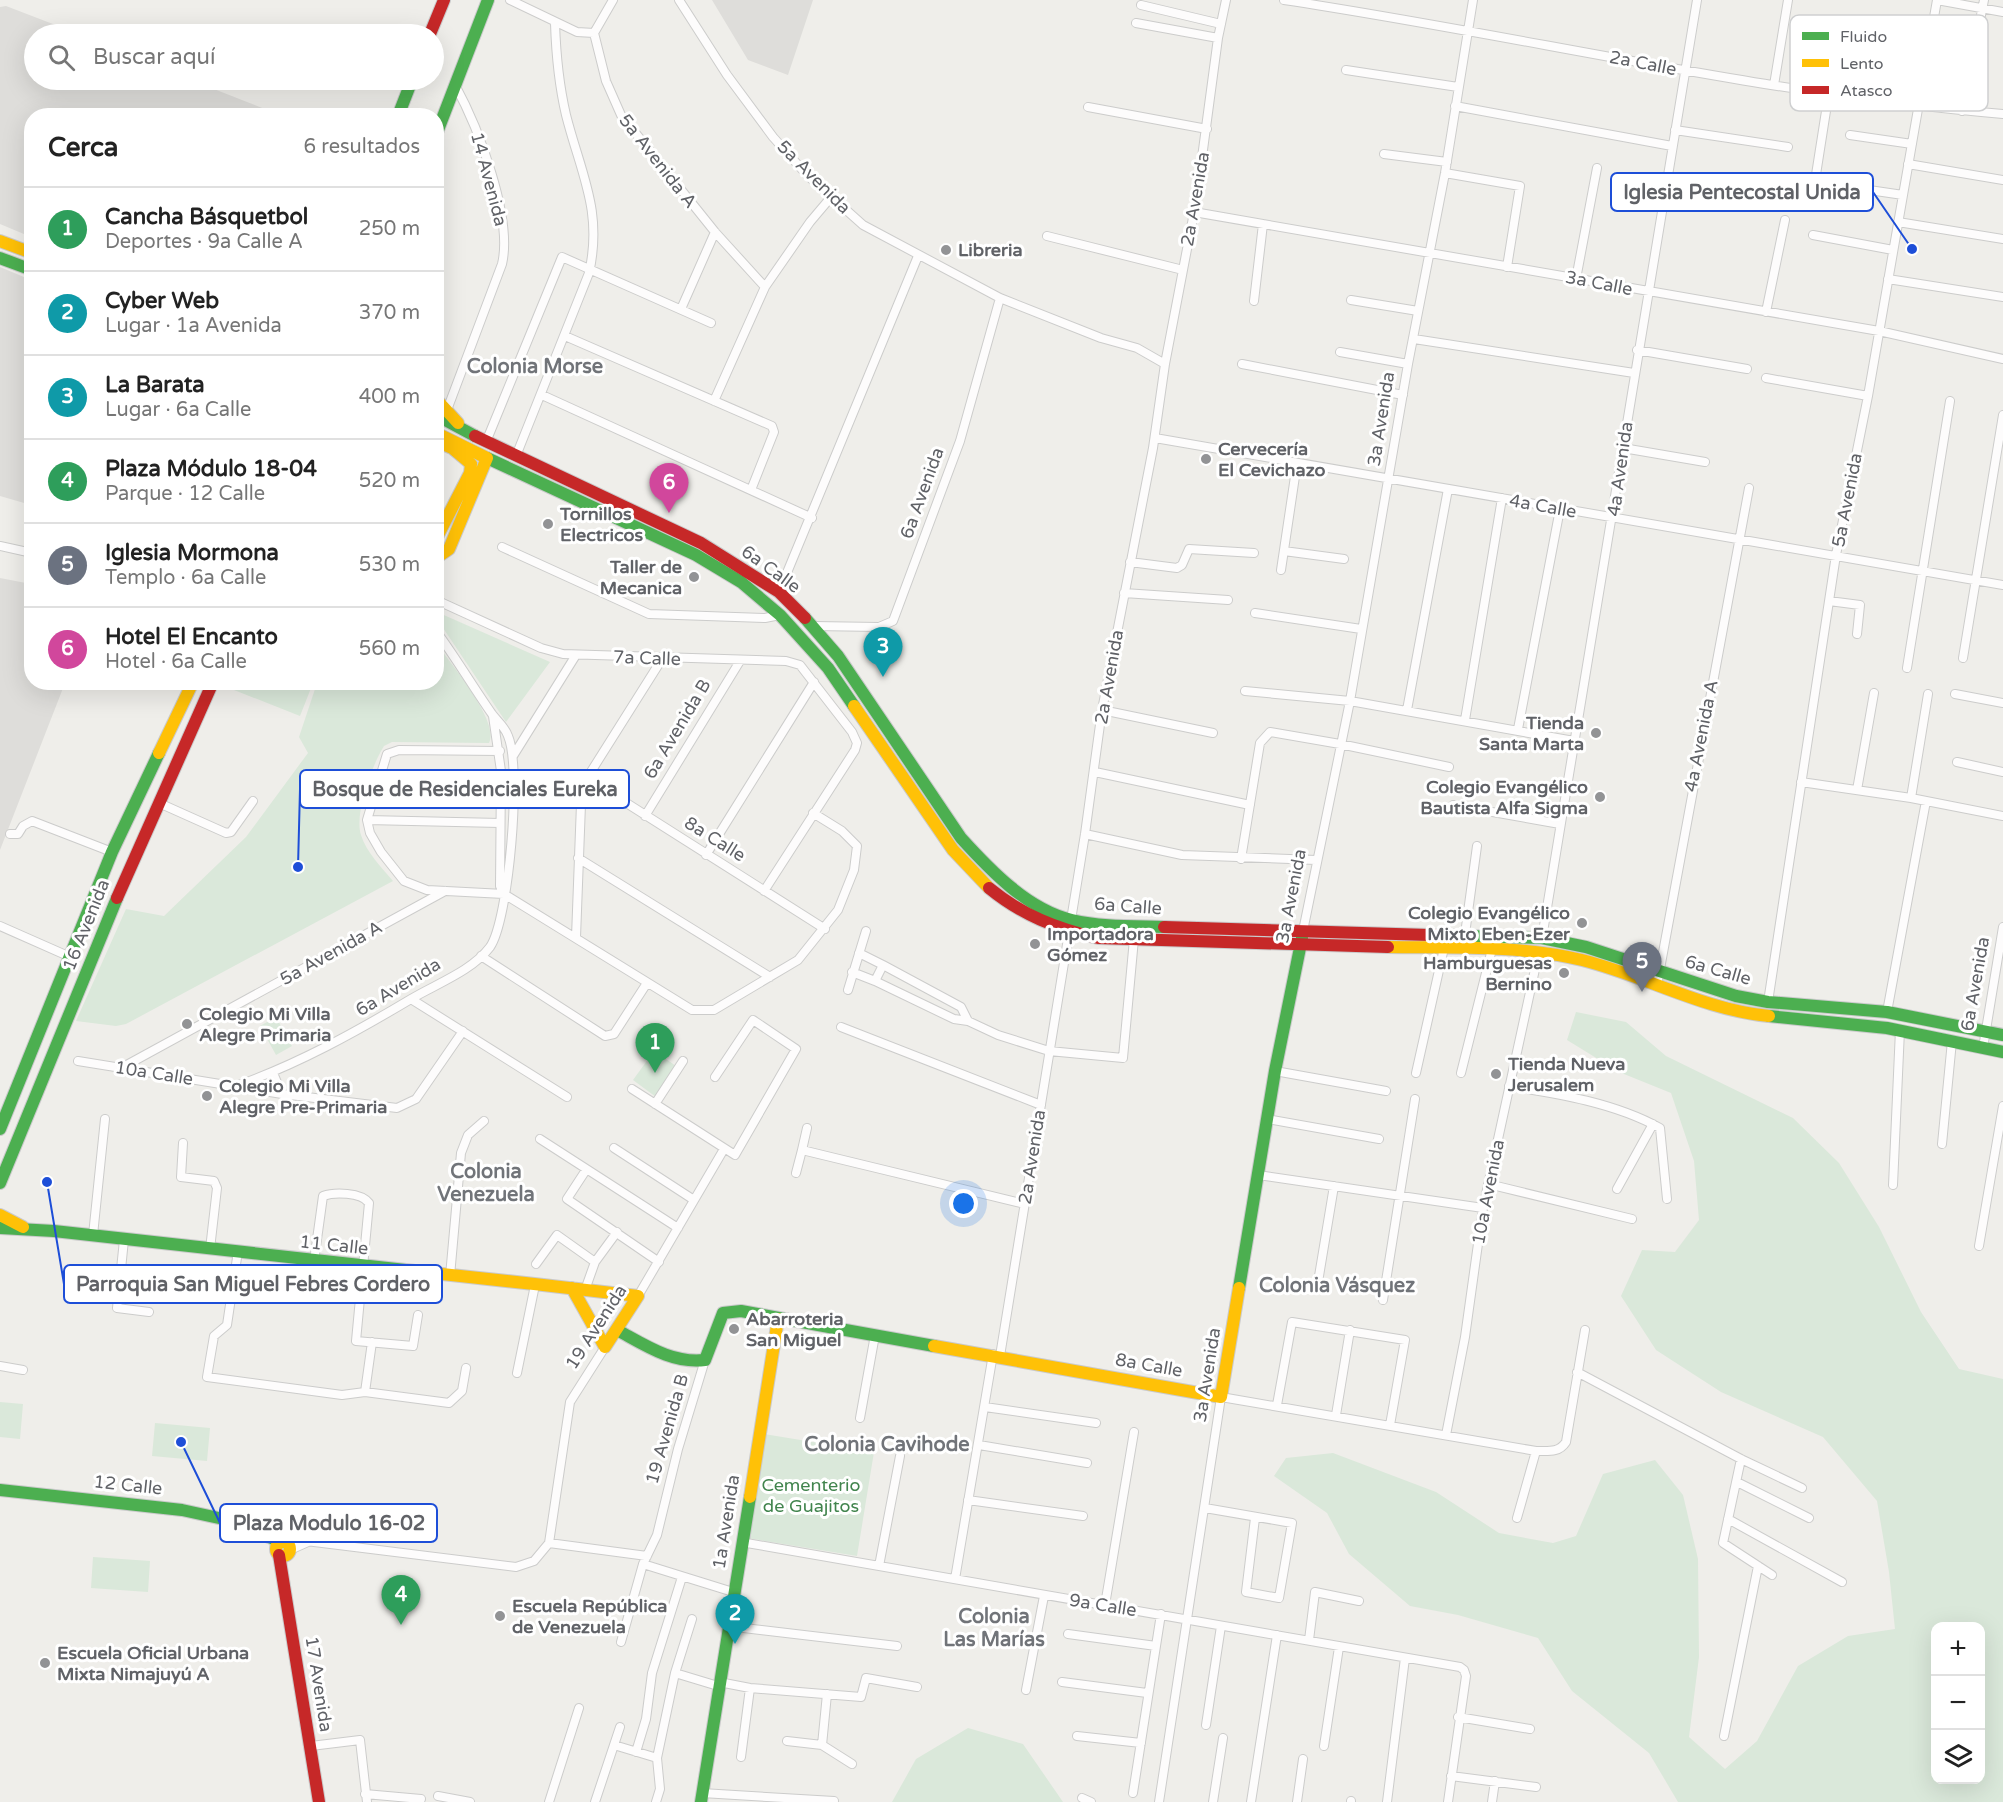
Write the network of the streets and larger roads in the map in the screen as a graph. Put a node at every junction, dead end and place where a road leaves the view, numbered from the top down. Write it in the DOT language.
graph roads {
  1 [pos="444,0"];
  2 [pos="488,0"];
  3 [pos="510,0"];
  4 [pos="613,0"];
  5 [pos="679,0"];
  6 [pos="1226,0"];
  7 [pos="1284,0"];
  8 [pos="1473,0"];
  9 [pos="1697,0"];
  10 [pos="1788,0"];
  11 [pos="1937,0"];
  12 [pos="1333,4"];
  13 [pos="1983,4"];
  14 [pos="1142,6"];
  15 [pos="2003,12"];
  16 [pos="1934,15"];
  17 [pos="555,23"];
  18 [pos="1136,23"];
  19 [pos="434,24"];
  20 [pos="1221,24"];
  21 [pos="1469,32"];
  22 [pos="594,33"];
  23 [pos="1218,38"];
  24 [pos="1346,70"];
  25 [pos="1685,72"];
  26 [pos="1774,84"];
  27 [pos="455,85"];
  28 [pos="1790,86"];
  29 [pos="1458,87"];
  30 [pos="408,90"];
  31 [pos="1455,106"];
  32 [pos="1088,107"];
  33 [pos="401,108"];
  34 [pos="1826,111"];
  35 [pos="1918,111"];
  36 [pos="1962,111"];
  37 [pos="444,114"];
  38 [pos="2003,114"];
  39 [pos="1208,129"];
  40 [pos="1675,130"];
  41 [pos="1850,135"];
  42 [pos="1912,144"];
  43 [pos="1672,146"];
  44 [pos="1788,147"];
  45 [pos="1384,154"];
  46 [pos="1447,162"];
  47 [pos="1908,164"];
  48 [pos="1596,168"];
  49 [pos="1445,173"];
  50 [pos="2003,180"];
  51 [pos="1842,186"];
  52 [pos="1903,195"];
  53 [pos="832,196"];
  54 [pos="1812,200"];
  55 [pos="1194,212"];
  56 [pos="1785,220"];
  57 [pos="1898,222"];
  58 [pos="1263,224"];
  59 [pos="715,232"];
  60 [pos="1813,235"];
  61 [pos="1047,236"];
  62 [pos="2003,239"];
  63 [pos="0,241"];
  64 [pos="24,250"];
  65 [pos="1893,250"];
  66 [pos="1429,254"];
  67 [pos="918,256"];
  68 [pos="0,258"];
  69 [pos="24,267"];
  70 [pos="1507,267"];
  71 [pos="590,268"];
  72 [pos="1183,270"];
  73 [pos="1576,279"];
  74 [pos="1888,279"];
  75 [pos="765,287"];
  76 [pos="1647,293"];
  77 [pos="2003,297"];
  78 [pos="1000,298"];
  79 [pos="1351,300"];
  80 [pos="1254,301"];
  81 [pos="681,309"];
  82 [pos="1418,311"];
  83 [pos="1766,312"];
  84 [pos="711,323"];
  85 [pos="1879,331"];
  86 [pos="565,336"];
  87 [pos="1413,339"];
  88 [pos="1637,350"];
  89 [pos="1340,352"];
  90 [pos="2003,359"];
  91 [pos="1165,364"];
  92 [pos="1242,364"];
  93 [pos="1408,364"];
  94 [pos="1747,369"];
  95 [pos="1634,373"];
  96 [pos="1766,378"];
  97 [pos="542,395"];
  98 [pos="1403,395"];
  99 [pos="1868,396"];
  100 [pos="714,401"];
  101 [pos="1950,401"];
  102 [pos="444,407"];
  103 [pos="444,413"];
  104 [pos="2003,415"];
  105 [pos="476,436"];
  106 [pos="444,437"];
  107 [pos="1155,438"];
  108 [pos="444,444"];
  109 [pos="1623,448"];
  110 [pos="516,456"];
  111 [pos="487,458"];
  112 [pos="1705,462"];
  113 [pos="1297,463"];
  114 [pos="1390,479"];
  115 [pos="1749,488"];
  116 [pos="1448,489"];
  117 [pos="751,490"];
  118 [pos="1502,498"];
  119 [pos="1560,508"];
  120 [pos="812,518"];
  121 [pos="1613,518"];
  122 [pos="444,526"];
  123 [pos="1739,539"];
  124 [pos="0,546"];
  125 [pos="502,547"];
  126 [pos="24,551"];
  127 [pos="1284,551"];
  128 [pos="444,553"];
  129 [pos="1254,554"];
  130 [pos="1836,555"];
  131 [pos="1344,559"];
  132 [pos="1130,562"];
  133 [pos="1281,570"];
  134 [pos="1921,571"];
  135 [pos="1976,580"];
  136 [pos="2003,585"];
  137 [pos="779,592"];
  138 [pos="1124,593"];
  139 [pos="1228,600"];
  140 [pos="1829,601"];
  141 [pos="444,604"];
  142 [pos="1255,613"];
  143 [pos="780,615"];
  144 [pos="814,626"];
  145 [pos="1361,629"];
  146 [pos="1857,634"];
  147 [pos="444,643"];
  148 [pos="576,655"];
  149 [pos="1963,658"];
  150 [pos="662,659"];
  151 [pos="740,661"];
  152 [pos="1907,668"];
  153 [pos="814,682"];
  154 [pos="189,690"];
  155 [pos="209,690"];
  156 [pos="1245,691"];
  157 [pos="1874,693"];
  158 [pos="1928,694"];
  159 [pos="1955,694"];
  160 [pos="1350,701"];
  161 [pos="2003,703"];
  162 [pos="1102,710"];
  163 [pos="1407,710"];
  164 [pos="493,716"];
  165 [pos="1465,720"];
  166 [pos="1518,729"];
  167 [pos="1213,733"];
  168 [pos="1574,741"];
  169 [pos="1340,744"];
  170 [pos="500,751"];
  171 [pos="513,756"];
  172 [pos="1957,762"];
  173 [pos="1449,767"];
  174 [pos="1095,772"];
  175 [pos="2003,772"];
  176 [pos="587,778"];
  177 [pos="1801,783"];
  178 [pos="1857,790"];
  179 [pos="1911,798"];
  180 [pos="253,801"];
  181 [pos="1926,801"];
  182 [pos="159,803"];
  183 [pos="1454,805"];
  184 [pos="1250,806"];
  185 [pos="813,813"];
  186 [pos="645,816"];
  187 [pos="2003,816"];
  188 [pos="367,820"];
  189 [pos="500,823"];
  190 [pos="1560,824"];
  191 [pos="10,834"];
  192 [pos="1085,834"];
  193 [pos="1477,846"];
  194 [pos="112,852"];
  195 [pos="706,855"];
  196 [pos="578,858"];
  197 [pos="1241,859"];
  198 [pos="1316,860"];
  199 [pos="445,891"];
  200 [pos="764,891"];
  201 [pos="504,894"];
  202 [pos="1071,920"];
  203 [pos="0,926"];
  204 [pos="2003,927"];
  205 [pos="825,929"];
  206 [pos="866,931"];
  207 [pos="1304,931"];
  208 [pos="1069,933"];
  209 [pos="1465,934"];
  210 [pos="576,937"];
  211 [pos="1542,938"];
  212 [pos="1134,939"];
  213 [pos="1300,944"];
  214 [pos="1444,948"];
  215 [pos="1492,949"];
  216 [pos="1539,951"];
  217 [pos="859,953"];
  218 [pos="68,956"];
  219 [pos="481,956"];
  220 [pos="883,964"];
  221 [pos="852,972"];
  222 [pos="1660,972"];
  223 [pos="770,977"];
  224 [pos="875,981"];
  225 [pos="646,983"];
  226 [pos="1657,985"];
  227 [pos="848,990"];
  228 [pos="411,999"];
  229 [pos="1768,1002"];
  230 [pos="1887,1012"];
  231 [pos="45,1016"];
  232 [pos="968,1021"];
  233 [pos="66,1023"];
  234 [pos="841,1028"];
  235 [pos="1900,1030"];
  236 [pos="463,1032"];
  237 [pos="1984,1032"];
  238 [pos="2003,1035"];
  239 [pos="1952,1041"];
  240 [pos="1983,1048"];
  241 [pos="1049,1051"];
  242 [pos="2003,1052"];
  243 [pos="78,1061"];
  244 [pos="683,1061"];
  245 [pos="123,1068"];
  246 [pos="1275,1071"];
  247 [pos="273,1073"];
  248 [pos="1416,1073"];
  249 [pos="1461,1073"];
  250 [pos="715,1077"];
  251 [pos="236,1086"];
  252 [pos="1509,1086"];
  253 [pos="632,1089"];
  254 [pos="1386,1091"];
  255 [pos="282,1094"];
  256 [pos="567,1097"];
  257 [pos="1415,1099"];
  258 [pos="654,1104"];
  259 [pos="1041,1105"];
  260 [pos="2003,1106"];
  261 [pos="105,1119"];
  262 [pos="1267,1119"];
  263 [pos="484,1121"];
  264 [pos="1653,1124"];
  265 [pos="807,1128"];
  266 [pos="0,1129"];
  267 [pos="540,1139"];
  268 [pos="1378,1139"];
  269 [pos="183,1143"];
  270 [pos="1942,1144"];
  271 [pos="614,1148"];
  272 [pos="724,1149"];
  273 [pos="802,1150"];
  274 [pos="586,1170"];
  275 [pos="796,1173"];
  276 [pos="1258,1175"];
  277 [pos="0,1183"];
  278 [pos="1488,1184"];
  279 [pos="1893,1185"];
  280 [pos="1334,1186"];
  281 [pos="1617,1188"];
  282 [pos="1399,1196"];
  283 [pos="1667,1199"];
  284 [pos="694,1200"];
  285 [pos="1025,1204"];
  286 [pos="1483,1208"];
  287 [pos="0,1215"];
  288 [pos="1632,1219"];
  289 [pos="0,1227"];
  290 [pos="678,1228"];
  291 [pos="27,1229"];
  292 [pos="617,1232"];
  293 [pos="93,1235"];
  294 [pos="124,1240"];
  295 [pos="1979,1246"];
  296 [pos="210,1249"];
  297 [pos="238,1251"];
  298 [pos="314,1261"];
  299 [pos="595,1262"];
  300 [pos="659,1262"];
  301 [pos="536,1264"];
  302 [pos="363,1267"];
  303 [pos="450,1276"];
  304 [pos="535,1285"];
  305 [pos="1317,1288"];
  306 [pos="578,1289"];
  307 [pos="638,1296"];
  308 [pos="1383,1300"];
  309 [pos="149,1312"];
  310 [pos="723,1313"];
  311 [pos="418,1315"];
  312 [pos="778,1319"];
  313 [pos="617,1330"];
  314 [pos="1350,1330"];
  315 [pos="1585,1330"];
  316 [pos="875,1335"];
  317 [pos="372,1342"];
  318 [pos="605,1347"];
  319 [pos="996,1355"];
  320 [pos="705,1360"];
  321 [pos="0,1366"];
  322 [pos="466,1368"];
  323 [pos="23,1370"];
  324 [pos="1578,1372"];
  325 [pos="517,1373"];
  326 [pos="365,1392"];
  327 [pos="1221,1396"];
  328 [pos="1277,1405"];
  329 [pos="985,1407"];
  330 [pos="1336,1415"];
  331 [pos="860,1418"];
  332 [pos="1096,1424"];
  333 [pos="1390,1425"];
  334 [pos="1134,1432"];
  335 [pos="1446,1435"];
  336 [pos="979,1445"];
  337 [pos="1536,1451"];
  338 [pos="900,1456"];
  339 [pos="1742,1459"];
  340 [pos="1087,1462"];
  341 [pos="1737,1482"];
  342 [pos="1802,1488"];
  343 [pos="0,1490"];
  344 [pos="968,1500"];
  345 [pos="1204,1508"];
  346 [pos="1083,1516"];
  347 [pos="1255,1518"];
  348 [pos="1517,1518"];
  349 [pos="1809,1518"];
  350 [pos="1728,1519"];
  351 [pos="741,1542"];
  352 [pos="549,1543"];
  353 [pos="283,1549"];
  354 [pos="645,1560"];
  355 [pos="879,1566"];
  356 [pos="1758,1566"];
  357 [pos="1772,1575"];
  358 [pos="682,1577"];
  359 [pos="955,1579"];
  360 [pos="1842,1582"];
  361 [pos="733,1592"];
  362 [pos="1044,1596"];
  363 [pos="1359,1601"];
  364 [pos="1106,1605"];
  365 [pos="1161,1614"];
  366 [pos="692,1618"];
  367 [pos="1187,1619"];
  368 [pos="728,1626"];
  369 [pos="1221,1626"];
  370 [pos="1068,1634"];
  371 [pos="1277,1635"];
  372 [pos="1308,1640"];
  373 [pos="621,1642"];
  374 [pos="897,1646"];
  375 [pos="1156,1646"];
  376 [pos="1339,1647"];
  377 [pos="1405,1658"];
  378 [pos="675,1673"];
  379 [pos="1062,1682"];
  380 [pos="718,1684"];
  381 [pos="917,1687"];
  382 [pos="750,1688"];
  383 [pos="1026,1689"];
  384 [pos="1148,1693"];
  385 [pos="827,1694"];
  386 [pos="579,1708"];
  387 [pos="1458,1717"];
  388 [pos="1206,1725"];
  389 [pos="620,1727"];
  390 [pos="1530,1730"];
  391 [pos="1077,1736"];
  392 [pos="1724,1736"];
  393 [pos="1223,1738"];
  394 [pos="787,1741"];
  395 [pos="1141,1743"];
  396 [pos="614,1745"];
  397 [pos="822,1745"];
  398 [pos="311,1746"];
  399 [pos="1324,1746"];
  400 [pos="636,1752"];
  401 [pos="741,1757"];
  402 [pos="657,1758"];
  403 [pos="1303,1759"];
  404 [pos="852,1764"];
  405 [pos="1450,1776"];
  406 [pos="1495,1782"];
  407 [pos="1536,1787"];
  408 [pos="1133,1793"];
  409 [pos="438,1796"];
  410 [pos="701,1797"];
  411 [pos="366,1798"];
  412 [pos="421,1799"];
  413 [pos="834,1801"];
  414 [pos="319,1802"];
  415 [pos="470,1802"];
  416 [pos="549,1802"];
  417 [pos="595,1802"];
  418 [pos="656,1802"];
  419 [pos="1159,1802"];
  420 [pos="1213,1802"];
  421 [pos="1251,1802"];
  422 [pos="1297,1802"];
  423 [pos="1386,1802"];
  424 [pos="1448,1802"];
  425 [pos="1492,1802"];
  1 -- 19 [label="street"];
  2 -- 27 [label="street"];
  3 -- 17 [label="street"];
  4 -- 22 [label="street"];
  5 -- 53 [label="street, 5a Avenida"];
  6 -- 20 [label="street, 2a Avenida"];
  7 -- 12 [label="street, 2a Calle"];
  8 -- 21 [label="street, 3a Avenida"];
  9 -- 25 [label="street, 4a Avenida"];
  10 -- 26 [label="street"];
  11 -- 13 [label="street"];
  11 -- 16 [label="street, 5a Avenida"];
  12 -- 21 [label="street, 2a Calle"];
  13 -- 15 [label="street"];
  14 -- 20 [label="street"];
  17 -- 22 [label="street"];
  17 -- 71 [label="street"];
  18 -- 23 [label="street"];
  20 -- 23 [label="street, 2a Avenida"];
  21 -- 25 [label="street, 2a Calle"];
  21 -- 29 [label="street, 3a Avenida"];
  22 -- 59 [label="street, 5a Avenida A"];
  23 -- 39 [label="street, 2a Avenida"];
  24 -- 29 [label="street"];
  25 -- 26 [label="street, 2a Calle"];
  25 -- 40 [label="street, 4a Avenida"];
  26 -- 28 [label="street, 2a Calle"];
  27 -- 37 [label="street"];
  27 -- 102 [label="street, 14 Avenida"];
  29 -- 31 [label="street, 3a Avenida"];
  30 -- 33 [label="street"];
  31 -- 43 [label="street"];
  31 -- 46 [label="street, 3a Avenida"];
  32 -- 39 [label="street"];
  34 -- 54 [label="street"];
  35 -- 42 [label="street, 5a Avenida"];
  36 -- 38 [label="street, 2a Calle"];
  39 -- 55 [label="street, 2a Avenida"];
  40 -- 43 [label="street, 4a Avenida"];
  40 -- 44 [label="street"];
  41 -- 42 [label="street"];
  42 -- 47 [label="street, 5a Avenida"];
  43 -- 76 [label="street, 4a Avenida"];
  45 -- 46 [label="street"];
  46 -- 49 [label="street, 3a Avenida"];
  47 -- 50 [label="street"];
  47 -- 52 [label="street, 5a Avenida"];
  48 -- 73 [label="street"];
  49 -- 66 [label="street, 3a Avenida"];
  49 -- 70 [label="street"];
  51 -- 52 [label="street"];
  52 -- 57 [label="street, 5a Avenida"];
  53 -- 67 [label="street, 5a Avenida"];
  53 -- 75 [label="street"];
  55 -- 58 [label="street, 3a Calle"];
  55 -- 72 [label="street, 2a Avenida"];
  56 -- 83 [label="street"];
  57 -- 62 [label="street"];
  57 -- 65 [label="street, 5a Avenida"];
  58 -- 66 [label="street, 3a Calle"];
  58 -- 80 [label="street"];
  59 -- 75 [label="street, 5a Avenida A"];
  59 -- 81 [label="street"];
  60 -- 65 [label="street"];
  61 -- 72 [label="street"];
  63 -- 64 [label="street"];
  65 -- 74 [label="street, 5a Avenida"];
  66 -- 70 [label="street, 3a Calle"];
  66 -- 82 [label="street, 3a Avenida"];
  67 -- 78 [label="street, 5a Avenida"];
  67 -- 120 [label="street"];
  68 -- 69 [label="street"];
  70 -- 73 [label="street, 3a Calle"];
  71 -- 81 [label="street"];
  71 -- 86 [label="street"];
  71 -- 105 [label="street"];
  72 -- 91 [label="street, 2a Avenida"];
  73 -- 76 [label="street, 3a Calle"];
  74 -- 77 [label="street"];
  74 -- 85 [label="street, 5a Avenida"];
  75 -- 100 [label="street"];
  76 -- 83 [label="street, 3a Calle"];
  76 -- 88 [label="street, 4a Avenida"];
  78 -- 91 [label="street, 5a Avenida"];
  78 -- 144 [label="street, 6a Avenida"];
  79 -- 82 [label="street"];
  81 -- 84 [label="street"];
  82 -- 87 [label="street, 3a Avenida"];
  83 -- 85 [label="street, 3a Calle"];
  85 -- 90 [label="street, 3a Calle"];
  85 -- 99 [label="street, 5a Avenida"];
  86 -- 97 [label="street"];
  86 -- 100 [label="street"];
  87 -- 93 [label="street, 3a Avenida"];
  87 -- 95 [label="street"];
  88 -- 94 [label="street"];
  88 -- 95 [label="street, 4a Avenida"];
  89 -- 93 [label="street"];
  91 -- 107 [label="street, 2a Avenida"];
  92 -- 98 [label="street"];
  93 -- 98 [label="street, 3a Avenida"];
  95 -- 109 [label="street, 4a Avenida"];
  96 -- 99 [label="street"];
  97 -- 110 [label="street"];
  97 -- 117 [label="street"];
  98 -- 114 [label="street, 3a Avenida"];
  99 -- 130 [label="street, 5a Avenida"];
  100 -- 117 [label="street"];
  101 -- 134 [label="street"];
  103 -- 105 [label="street"];
  104 -- 135 [label="street"];
  105 -- 110 [label="street, 6a Calle"];
  105 -- 111 [label="street"];
  106 -- 111 [label="street, 6a Calle"];
  107 -- 113 [label="street, 4a Calle"];
  107 -- 132 [label="street, 2a Avenida"];
  108 -- 122 [label="street"];
  109 -- 112 [label="street"];
  109 -- 121 [label="street, 4a Avenida"];
  110 -- 137 [label="street, 6a Calle"];
  111 -- 128 [label="street"];
  111 -- 143 [label="street, 6a Calle"];
  113 -- 114 [label="street, 4a Calle"];
  113 -- 127 [label="street"];
  114 -- 116 [label="street, 4a Calle"];
  114 -- 145 [label="street, 3a Avenida"];
  115 -- 123 [label="street, 4a Avenida A"];
  116 -- 118 [label="street, 4a Calle"];
  116 -- 163 [label="street"];
  117 -- 120 [label="street"];
  118 -- 119 [label="street, 4a Calle"];
  118 -- 165 [label="street"];
  119 -- 121 [label="street, 4a Calle"];
  119 -- 166 [label="street"];
  120 -- 137 [label="street"];
  121 -- 123 [label="street, 4a Calle"];
  121 -- 168 [label="street, 4a Avenida"];
  123 -- 130 [label="street, 4a Calle"];
  123 -- 222 [label="street, 4a Avenida A"];
  124 -- 126 [label="street"];
  125 -- 143 [label="street"];
  127 -- 131 [label="street"];
  127 -- 133 [label="street"];
  129 -- 132 [label="street"];
  130 -- 134 [label="street, 4a Calle"];
  130 -- 140 [label="street, 5a Avenida"];
  132 -- 138 [label="street, 2a Avenida"];
  134 -- 135 [label="street, 4a Calle"];
  134 -- 152 [label="street"];
  135 -- 136 [label="street, 4a Calle"];
  135 -- 149 [label="street"];
  137 -- 144 [label="street, 6a Calle"];
  138 -- 139 [label="street"];
  138 -- 162 [label="street, 2a Avenida"];
  140 -- 146 [label="street"];
  140 -- 177 [label="street, 5a Avenida"];
  141 -- 148 [label="street, 7a Calle"];
  142 -- 145 [label="street"];
  143 -- 208 [label="street, 6a Calle"];
  144 -- 202 [label="street, 6a Calle"];
  145 -- 160 [label="street, 3a Avenida"];
  147 -- 164 [label="street"];
  148 -- 150 [label="street, 7a Calle"];
  148 -- 171 [label="street"];
  150 -- 151 [label="street, 7a Calle"];
  150 -- 176 [label="street"];
  151 -- 153 [label="street, 7a Calle"];
  151 -- 186 [label="street, 6a Avenida B"];
  153 -- 185 [label="street, 7a Calle"];
  153 -- 195 [label="street"];
  154 -- 194 [label="street, 16 Avenida"];
  155 -- 182 [label="street, 16 Avenida"];
  156 -- 160 [label="street"];
  157 -- 178 [label="street"];
  158 -- 179 [label="street"];
  159 -- 161 [label="street"];
  160 -- 163 [label="street"];
  160 -- 169 [label="street, 3a Avenida"];
  162 -- 167 [label="street"];
  162 -- 174 [label="street, 2a Avenida"];
  163 -- 165 [label="street"];
  164 -- 170 [label="street, 6a Avenida"];
  164 -- 171 [label="street, 6a Avenida"];
  165 -- 166 [label="street"];
  166 -- 168 [label="street"];
  168 -- 190 [label="street, 4a Avenida"];
  169 -- 173 [label="street"];
  169 -- 184 [label="street"];
  169 -- 198 [label="street, 3a Avenida"];
  170 -- 188 [label="street"];
  170 -- 189 [label="street, 6a Avenida"];
  171 -- 201 [label="street, 6a Avenida"];
  172 -- 175 [label="street"];
  174 -- 184 [label="street"];
  174 -- 192 [label="street, 2a Avenida"];
  176 -- 186 [label="street, 8a Calle"];
  176 -- 196 [label="street"];
  177 -- 178 [label="street"];
  177 -- 229 [label="street, 5a Avenida"];
  178 -- 179 [label="street"];
  179 -- 181 [label="street"];
  180 -- 182 [label="street"];
  181 -- 187 [label="street"];
  181 -- 230 [label="street"];
  182 -- 233 [label="street, 16 Avenida"];
  183 -- 190 [label="street"];
  184 -- 197 [label="street"];
  185 -- 200 [label="street"];
  185 -- 205 [label="street"];
  186 -- 195 [label="street, 8a Calle"];
  188 -- 189 [label="street"];
  188 -- 199 [label="street"];
  189 -- 201 [label="street, 6a Avenida"];
  190 -- 211 [label="street, 4a Avenida"];
  191 -- 194 [label="street"];
  192 -- 197 [label="street"];
  192 -- 202 [label="street, 2a Avenida"];
  193 -- 209 [label="street"];
  194 -- 218 [label="street, 16 Avenida"];
  195 -- 200 [label="street, 8a Calle"];
  196 -- 210 [label="street"];
  196 -- 223 [label="street"];
  197 -- 198 [label="street"];
  198 -- 207 [label="street, 3a Avenida"];
  199 -- 201 [label="street"];
  199 -- 245 [label="street, 5a Avenida A"];
  200 -- 205 [label="street, 8a Calle"];
  201 -- 210 [label="street"];
  201 -- 219 [label="street, 6a Avenida"];
  202 -- 207 [label="street, 6a Calle"];
  202 -- 208 [label="street, 2a Avenida"];
  203 -- 218 [label="street"];
  204 -- 237 [label="street, 6a Avenida"];
  205 -- 223 [label="street"];
  206 -- 217 [label="street"];
  207 -- 209 [label="street, 6a Calle"];
  207 -- 213 [label="street, 3a Avenida"];
  208 -- 212 [label="street, 6a Calle"];
  208 -- 241 [label="street, 2a Avenida"];
  209 -- 211 [label="street, 6a Calle"];
  210 -- 225 [label="street"];
  211 -- 222 [label="street, 6a Calle"];
  212 -- 213 [label="street, 6a Calle"];
  212 -- 241 [label="street"];
  213 -- 214 [label="street, 6a Calle"];
  213 -- 246 [label="street, 3a Avenida"];
  214 -- 215 [label="street, 6a Calle"];
  214 -- 248 [label="street"];
  215 -- 216 [label="street, 6a Calle"];
  215 -- 249 [label="street"];
  216 -- 226 [label="street, 6a Calle"];
  216 -- 252 [label="street, 10a Avenida"];
  217 -- 220 [label="street"];
  217 -- 221 [label="street"];
  218 -- 231 [label="street, 16 Avenida"];
  219 -- 225 [label="street"];
  219 -- 228 [label="street, 6a Avenida"];
  220 -- 224 [label="street"];
  220 -- 232 [label="street"];
  221 -- 224 [label="street"];
  221 -- 227 [label="street"];
  222 -- 226 [label="street, 4a Avenida A"];
  222 -- 229 [label="street, 6a Calle"];
  223 -- 225 [label="street"];
  224 -- 232 [label="street"];
  226 -- 235 [label="street, 6a Calle"];
  228 -- 236 [label="street"];
  228 -- 247 [label="street, 6a Avenida"];
  229 -- 230 [label="street, 6a Calle"];
  230 -- 237 [label="street, 6a Calle"];
  231 -- 233 [label="street"];
  231 -- 266 [label="street, 16 Avenida"];
  232 -- 241 [label="street"];
  233 -- 277 [label="street, 16 Avenida"];
  234 -- 259 [label="street"];
  235 -- 239 [label="street, 6a Calle"];
  235 -- 279 [label="street"];
  236 -- 255 [label="street, 10a Calle"];
  236 -- 256 [label="street"];
  237 -- 238 [label="street, 6a Calle"];
  237 -- 240 [label="street, 6a Avenida"];
  239 -- 240 [label="street, 6a Calle"];
  239 -- 270 [label="street"];
  240 -- 242 [label="street, 6a Calle"];
  241 -- 259 [label="street, 2a Avenida"];
  243 -- 245 [label="street, 10a Calle"];
  244 -- 258 [label="street"];
  245 -- 251 [label="street, 10a Calle"];
  246 -- 254 [label="street"];
  246 -- 262 [label="street, 3a Avenida"];
  247 -- 251 [label="street, 6a Avenida"];
  247 -- 255 [label="street"];
  250 -- 272 [label="street"];
  251 -- 255 [label="street, 10a Calle"];
  252 -- 264 [label="street"];
  252 -- 278 [label="street, 10a Avenida"];
  253 -- 258 [label="street"];
  257 -- 282 [label="street"];
  258 -- 272 [label="street"];
  259 -- 285 [label="street, 2a Avenida"];
  260 -- 295 [label="street"];
  261 -- 293 [label="street"];
  262 -- 268 [label="street"];
  262 -- 276 [label="street, 3a Avenida"];
  263 -- 303 [label="street"];
  264 -- 281 [label="street"];
  264 -- 283 [label="street"];
  265 -- 273 [label="street"];
  267 -- 274 [label="street"];
  269 -- 296 [label="street"];
  271 -- 284 [label="street"];
  272 -- 284 [label="street, 19 Avenida"];
  273 -- 275 [label="street"];
  273 -- 285 [label="street"];
  274 -- 290 [label="street"];
  274 -- 292 [label="street"];
  276 -- 280 [label="street"];
  276 -- 327 [label="street, 3a Avenida"];
  278 -- 286 [label="street, 10a Avenida"];
  278 -- 288 [label="street"];
  280 -- 282 [label="street"];
  280 -- 305 [label="street"];
  282 -- 286 [label="street"];
  282 -- 308 [label="street"];
  284 -- 290 [label="street, 19 Avenida"];
  285 -- 319 [label="street, 2a Avenida"];
  286 -- 335 [label="street, 10a Avenida"];
  287 -- 291 [label="street, 11 Calle"];
  289 -- 291 [label="street, 11 Calle"];
  290 -- 300 [label="street, 19 Avenida"];
  291 -- 293 [label="street, 11 Calle"];
  292 -- 299 [label="street"];
  292 -- 300 [label="street"];
  293 -- 294 [label="street, 11 Calle"];
  294 -- 296 [label="street, 11 Calle"];
  294 -- 309 [label="street"];
  296 -- 297 [label="street, 11 Calle"];
  297 -- 298 [label="street, 11 Calle"];
  297 -- 326 [label="street"];
  298 -- 302 [label="street, 11 Calle"];
  298 -- 302 [label="street"];
  299 -- 301 [label="street"];
  299 -- 306 [label="street"];
  300 -- 307 [label="street, 19 Avenida"];
  302 -- 303 [label="street, 11 Calle"];
  302 -- 317 [label="street"];
  303 -- 304 [label="street, 11 Calle"];
  304 -- 306 [label="street, 11 Calle"];
  304 -- 325 [label="street"];
  306 -- 307 [label="street, 11 Calle"];
  306 -- 318 [label="street"];
  307 -- 313 [label="street, 19 Avenida"];
  310 -- 312 [label="street, 8a Calle"];
  310 -- 320 [label="street, 19 Avenida B"];
  311 -- 317 [label="street"];
  312 -- 316 [label="street, 8a Calle"];
  312 -- 351 [label="street, 1a Avenida"];
  313 -- 318 [label="street, 19 Avenida"];
  313 -- 320 [label="street"];
  314 -- 328 [label="street"];
  314 -- 330 [label="street"];
  314 -- 333 [label="street"];
  315 -- 324 [label="street"];
  316 -- 319 [label="street, 8a Calle"];
  316 -- 331 [label="street"];
  317 -- 326 [label="street"];
  318 -- 352 [label="street, 19 Avenida"];
  319 -- 327 [label="street, 8a Calle"];
  319 -- 329 [label="street, 2a Avenida"];
  320 -- 354 [label="street, 19 Avenida B"];
  321 -- 323 [label="street"];
  322 -- 326 [label="street"];
  324 -- 337 [label="street, 8a Calle"];
  324 -- 339 [label="street"];
  327 -- 328 [label="street, 8a Calle"];
  327 -- 345 [label="street, 3a Avenida"];
  328 -- 330 [label="street, 8a Calle"];
  329 -- 332 [label="street"];
  329 -- 336 [label="street, 2a Avenida"];
  330 -- 333 [label="street, 8a Calle"];
  333 -- 335 [label="street, 8a Calle"];
  334 -- 364 [label="street"];
  335 -- 337 [label="street, 8a Calle"];
  336 -- 340 [label="street"];
  336 -- 344 [label="street, 2a Avenida"];
  337 -- 348 [label="street"];
  338 -- 355 [label="street"];
  339 -- 341 [label="street"];
  339 -- 342 [label="street"];
  341 -- 349 [label="street"];
  341 -- 350 [label="street"];
  343 -- 353 [label="street, 12 Calle"];
  344 -- 346 [label="street"];
  344 -- 359 [label="street, 2a Avenida"];
  345 -- 347 [label="street"];
  345 -- 367 [label="street, 3a Avenida"];
  347 -- 347 [label="street"];
  350 -- 356 [label="street"];
  350 -- 360 [label="street"];
  351 -- 355 [label="street, 9a Calle"];
  351 -- 361 [label="street, 1a Avenida"];
  352 -- 353 [label="street"];
  352 -- 354 [label="street"];
  353 -- 398 [label="street, 17 Avenida"];
  354 -- 358 [label="street"];
  354 -- 373 [label="street, 19 Avenida B"];
  355 -- 359 [label="street, 9a Calle"];
  356 -- 357 [label="street"];
  356 -- 392 [label="street"];
  358 -- 361 [label="street"];
  358 -- 400 [label="street"];
  359 -- 362 [label="street, 9a Calle"];
  361 -- 368 [label="street, 1a Avenida"];
  362 -- 364 [label="street, 9a Calle"];
  362 -- 383 [label="street"];
  363 -- 372 [label="street"];
  364 -- 365 [label="street, 9a Calle"];
  365 -- 367 [label="street, 9a Calle"];
  365 -- 375 [label="street"];
  366 -- 378 [label="street"];
  367 -- 369 [label="street, 9a Calle"];
  367 -- 419 [label="street, 3a Avenida"];
  368 -- 374 [label="street"];
  368 -- 380 [label="street, 1a Avenida"];
  369 -- 371 [label="street, 9a Calle"];
  369 -- 388 [label="street"];
  370 -- 375 [label="street"];
  371 -- 372 [label="street, 9a Calle"];
  371 -- 421 [label="street"];
  372 -- 376 [label="street, 9a Calle"];
  375 -- 384 [label="street"];
  376 -- 377 [label="street, 9a Calle"];
  376 -- 399 [label="street"];
  377 -- 387 [label="street, 9a Calle"];
  377 -- 423 [label="street"];
  378 -- 380 [label="street"];
  378 -- 402 [label="street"];
  379 -- 384 [label="street"];
  380 -- 382 [label="street"];
  380 -- 410 [label="street, 1a Avenida"];
  381 -- 385 [label="street"];
  382 -- 385 [label="street"];
  382 -- 401 [label="street"];
  384 -- 395 [label="street"];
  385 -- 397 [label="street"];
  386 -- 416 [label="street"];
  387 -- 390 [label="street"];
  387 -- 405 [label="street"];
  389 -- 396 [label="street"];
  391 -- 395 [label="street"];
  393 -- 420 [label="street"];
  394 -- 397 [label="street"];
  395 -- 408 [label="street"];
  396 -- 400 [label="street"];
  396 -- 417 [label="street"];
  397 -- 404 [label="street"];
  398 -- 411 [label="street"];
  398 -- 414 [label="street, 17 Avenida"];
  400 -- 402 [label="street"];
  402 -- 418 [label="street"];
  403 -- 422 [label="street"];
  405 -- 406 [label="street"];
  405 -- 424 [label="street"];
  406 -- 407 [label="street"];
  406 -- 425 [label="street"];
  409 -- 415 [label="street"];
  410 -- 413 [label="street"];
  411 -- 412 [label="street"];
}
